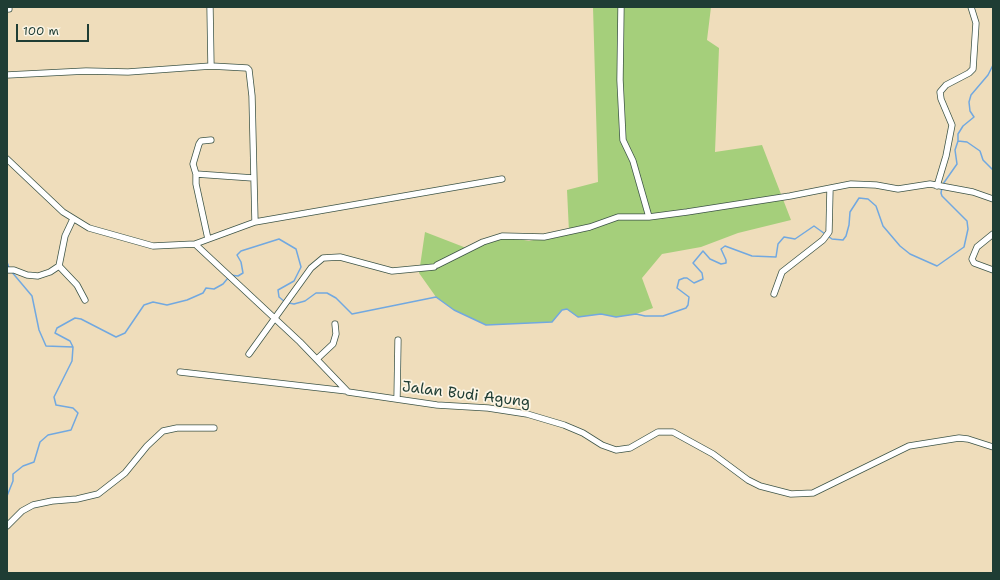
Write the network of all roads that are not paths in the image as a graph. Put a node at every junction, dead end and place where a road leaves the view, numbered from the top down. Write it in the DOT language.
graph roads {
  1 [pos="210,7"];
  2 [pos="621,7"];
  3 [pos="972,7"];
  4 [pos="211,66"];
  5 [pos="7,75"];
  6 [pos="211,140"];
  7 [pos="7,159"];
  8 [pos="196,174"];
  9 [pos="253,178"];
  10 [pos="502,179"];
  11 [pos="938,186"];
  12 [pos="830,189"];
  13 [pos="993,199"];
  14 [pos="649,217"];
  15 [pos="74,219"];
  16 [pos="255,222"];
  17 [pos="993,234"];
  18 [pos="208,239"];
  19 [pos="195,244"];
  20 [pos="59,266"];
  21 [pos="9,270"];
  22 [pos="993,270"];
  23 [pos="774,294"];
  24 [pos="85,300"];
  25 [pos="276,318"];
  26 [pos="335,324"];
  27 [pos="398,340"];
  28 [pos="249,354"];
  29 [pos="317,359"];
  30 [pos="180,372"];
  31 [pos="348,392"];
  32 [pos="397,400"];
  33 [pos="214,428"];
  34 [pos="993,447"];
  35 [pos="7,526"];
  1 -- 4 [label="street"];
  2 -- 14 [label="street"];
  3 -- 11 [label="street"];
  4 -- 5 [label="street"];
  4 -- 9 [label="street"];
  6 -- 8 [label="street"];
  7 -- 15 [label="street"];
  8 -- 9 [label="street"];
  8 -- 18 [label="street"];
  9 -- 16 [label="street"];
  10 -- 16 [label="street"];
  11 -- 12 [label="street"];
  11 -- 13 [label="street"];
  12 -- 14 [label="street"];
  12 -- 23 [label="street"];
  14 -- 25 [label="street"];
  15 -- 19 [label="street"];
  15 -- 20 [label="street"];
  16 -- 18 [label="street"];
  17 -- 22 [label="street"];
  18 -- 19 [label="street"];
  19 -- 25 [label="street"];
  20 -- 21 [label="street"];
  20 -- 24 [label="street"];
  25 -- 28 [label="street"];
  25 -- 29 [label="street"];
  26 -- 29 [label="street"];
  27 -- 32 [label="street"];
  29 -- 31 [label="street"];
  30 -- 31 [label="street, Jalan Budi Agung"];
  31 -- 32 [label="street, Jalan Budi Agung"];
  32 -- 34 [label="street, Jalan Budi Agung"];
  33 -- 35 [label="street"];
}
